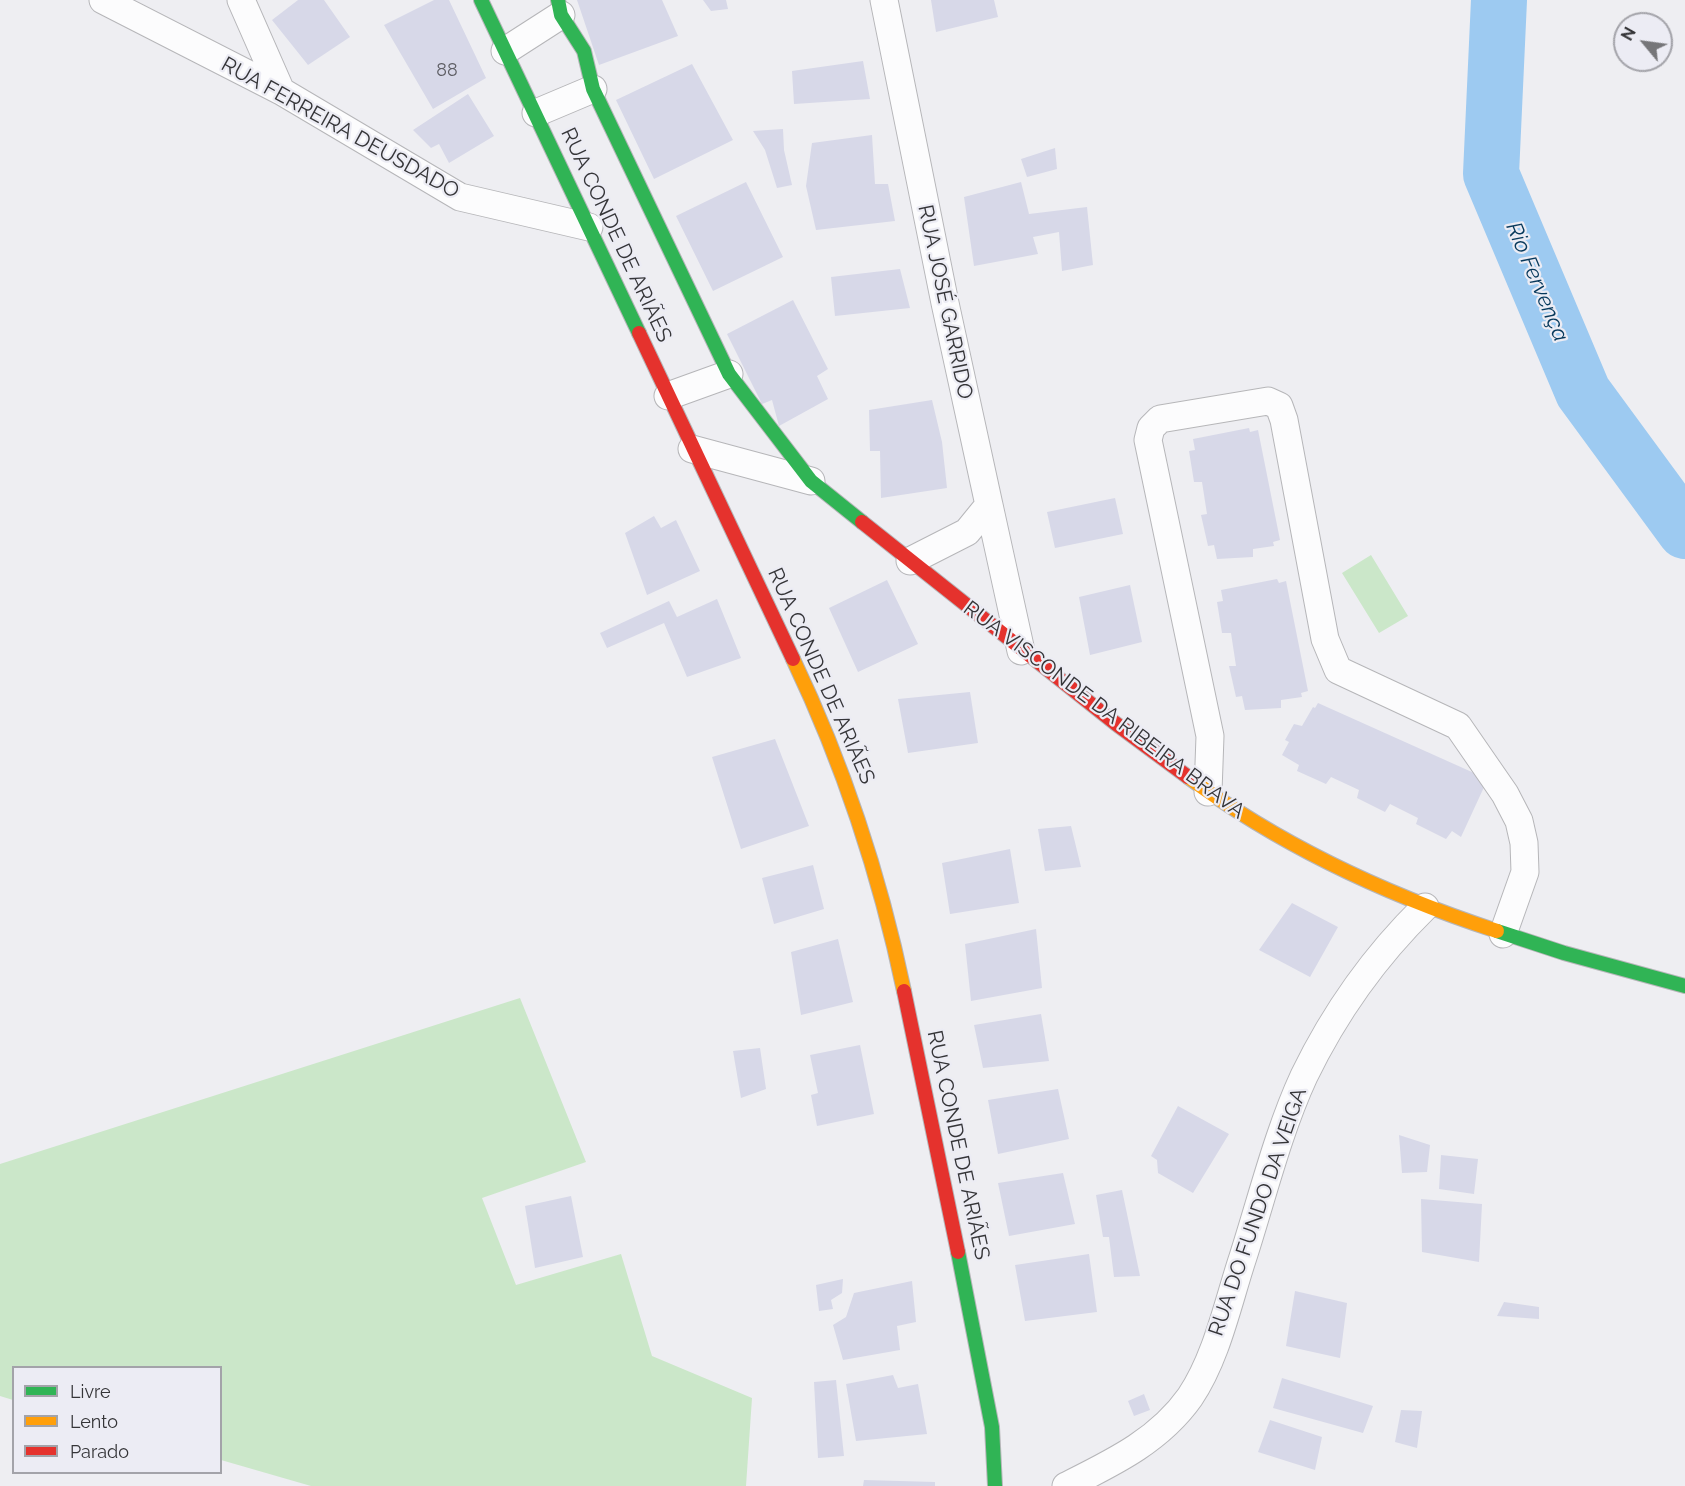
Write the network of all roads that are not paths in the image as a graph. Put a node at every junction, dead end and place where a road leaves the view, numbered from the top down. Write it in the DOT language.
graph roads {
  1 [pos="103,0"];
  2 [pos="241,0"];
  3 [pos="481,0"];
  4 [pos="884,0"];
  5 [pos="559,8"];
  6 [pos="505,51"];
  7 [pos="593,89"];
  8 [pos="281,91"];
  9 [pos="536,113"];
  10 [pos="588,227"];
  11 [pos="729,374"];
  12 [pos="668,396"];
  13 [pos="692,449"];
  14 [pos="811,481"];
  15 [pos="989,505"];
  16 [pos="909,561"];
  17 [pos="1021,651"];
  18 [pos="1208,792"];
  19 [pos="1425,907"];
  20 [pos="1503,934"];
  21 [pos="1685,987"];
  22 [pos="995,1486"];
  23 [pos="1066,1486"];
  1 -- 8 [label="street, RUA FERREIRA DEUSDADO"];
  2 -- 8 [label="street"];
  3 -- 6 [label="street, RUA CONDE DE ARIÃES"];
  4 -- 15 [label="street, RUA JOSÉ GARRIDO"];
  5 -- 6 [label="street"];
  5 -- 7 [label="street, RUA VISCONDE DA RIBEIRA BRAVA"];
  6 -- 9 [label="street, RUA CONDE DE ARIÃES"];
  7 -- 9 [label="street"];
  7 -- 11 [label="street, RUA VISCONDE DA RIBEIRA BRAVA"];
  8 -- 10 [label="street, RUA FERREIRA DEUSDADO"];
  9 -- 10 [label="street, RUA CONDE DE ARIÃES"];
  10 -- 12 [label="street, RUA CONDE DE ARIÃES"];
  11 -- 12 [label="street"];
  11 -- 14 [label="street, RUA VISCONDE DA RIBEIRA BRAVA"];
  12 -- 13 [label="street, RUA CONDE DE ARIÃES"];
  13 -- 14 [label="street"];
  13 -- 22 [label="street, RUA CONDE DE ARIÃES"];
  14 -- 16 [label="street, RUA VISCONDE DA RIBEIRA BRAVA"];
  15 -- 16 [label="street"];
  15 -- 17 [label="street, RUA JOSÉ GARRIDO"];
  16 -- 17 [label="street, RUA VISCONDE DA RIBEIRA BRAVA"];
  17 -- 18 [label="street, RUA VISCONDE DA RIBEIRA BRAVA"];
  18 -- 19 [label="street, RUA VISCONDE DA RIBEIRA BRAVA"];
  18 -- 20 [label="street"];
  19 -- 20 [label="street, RUA VISCONDE DA RIBEIRA BRAVA"];
  19 -- 23 [label="street, RUA DO FUNDO DA VEIGA"];
  20 -- 21 [label="street, RUA VISCONDE DA RIBEIRA BRAVA"];
}
